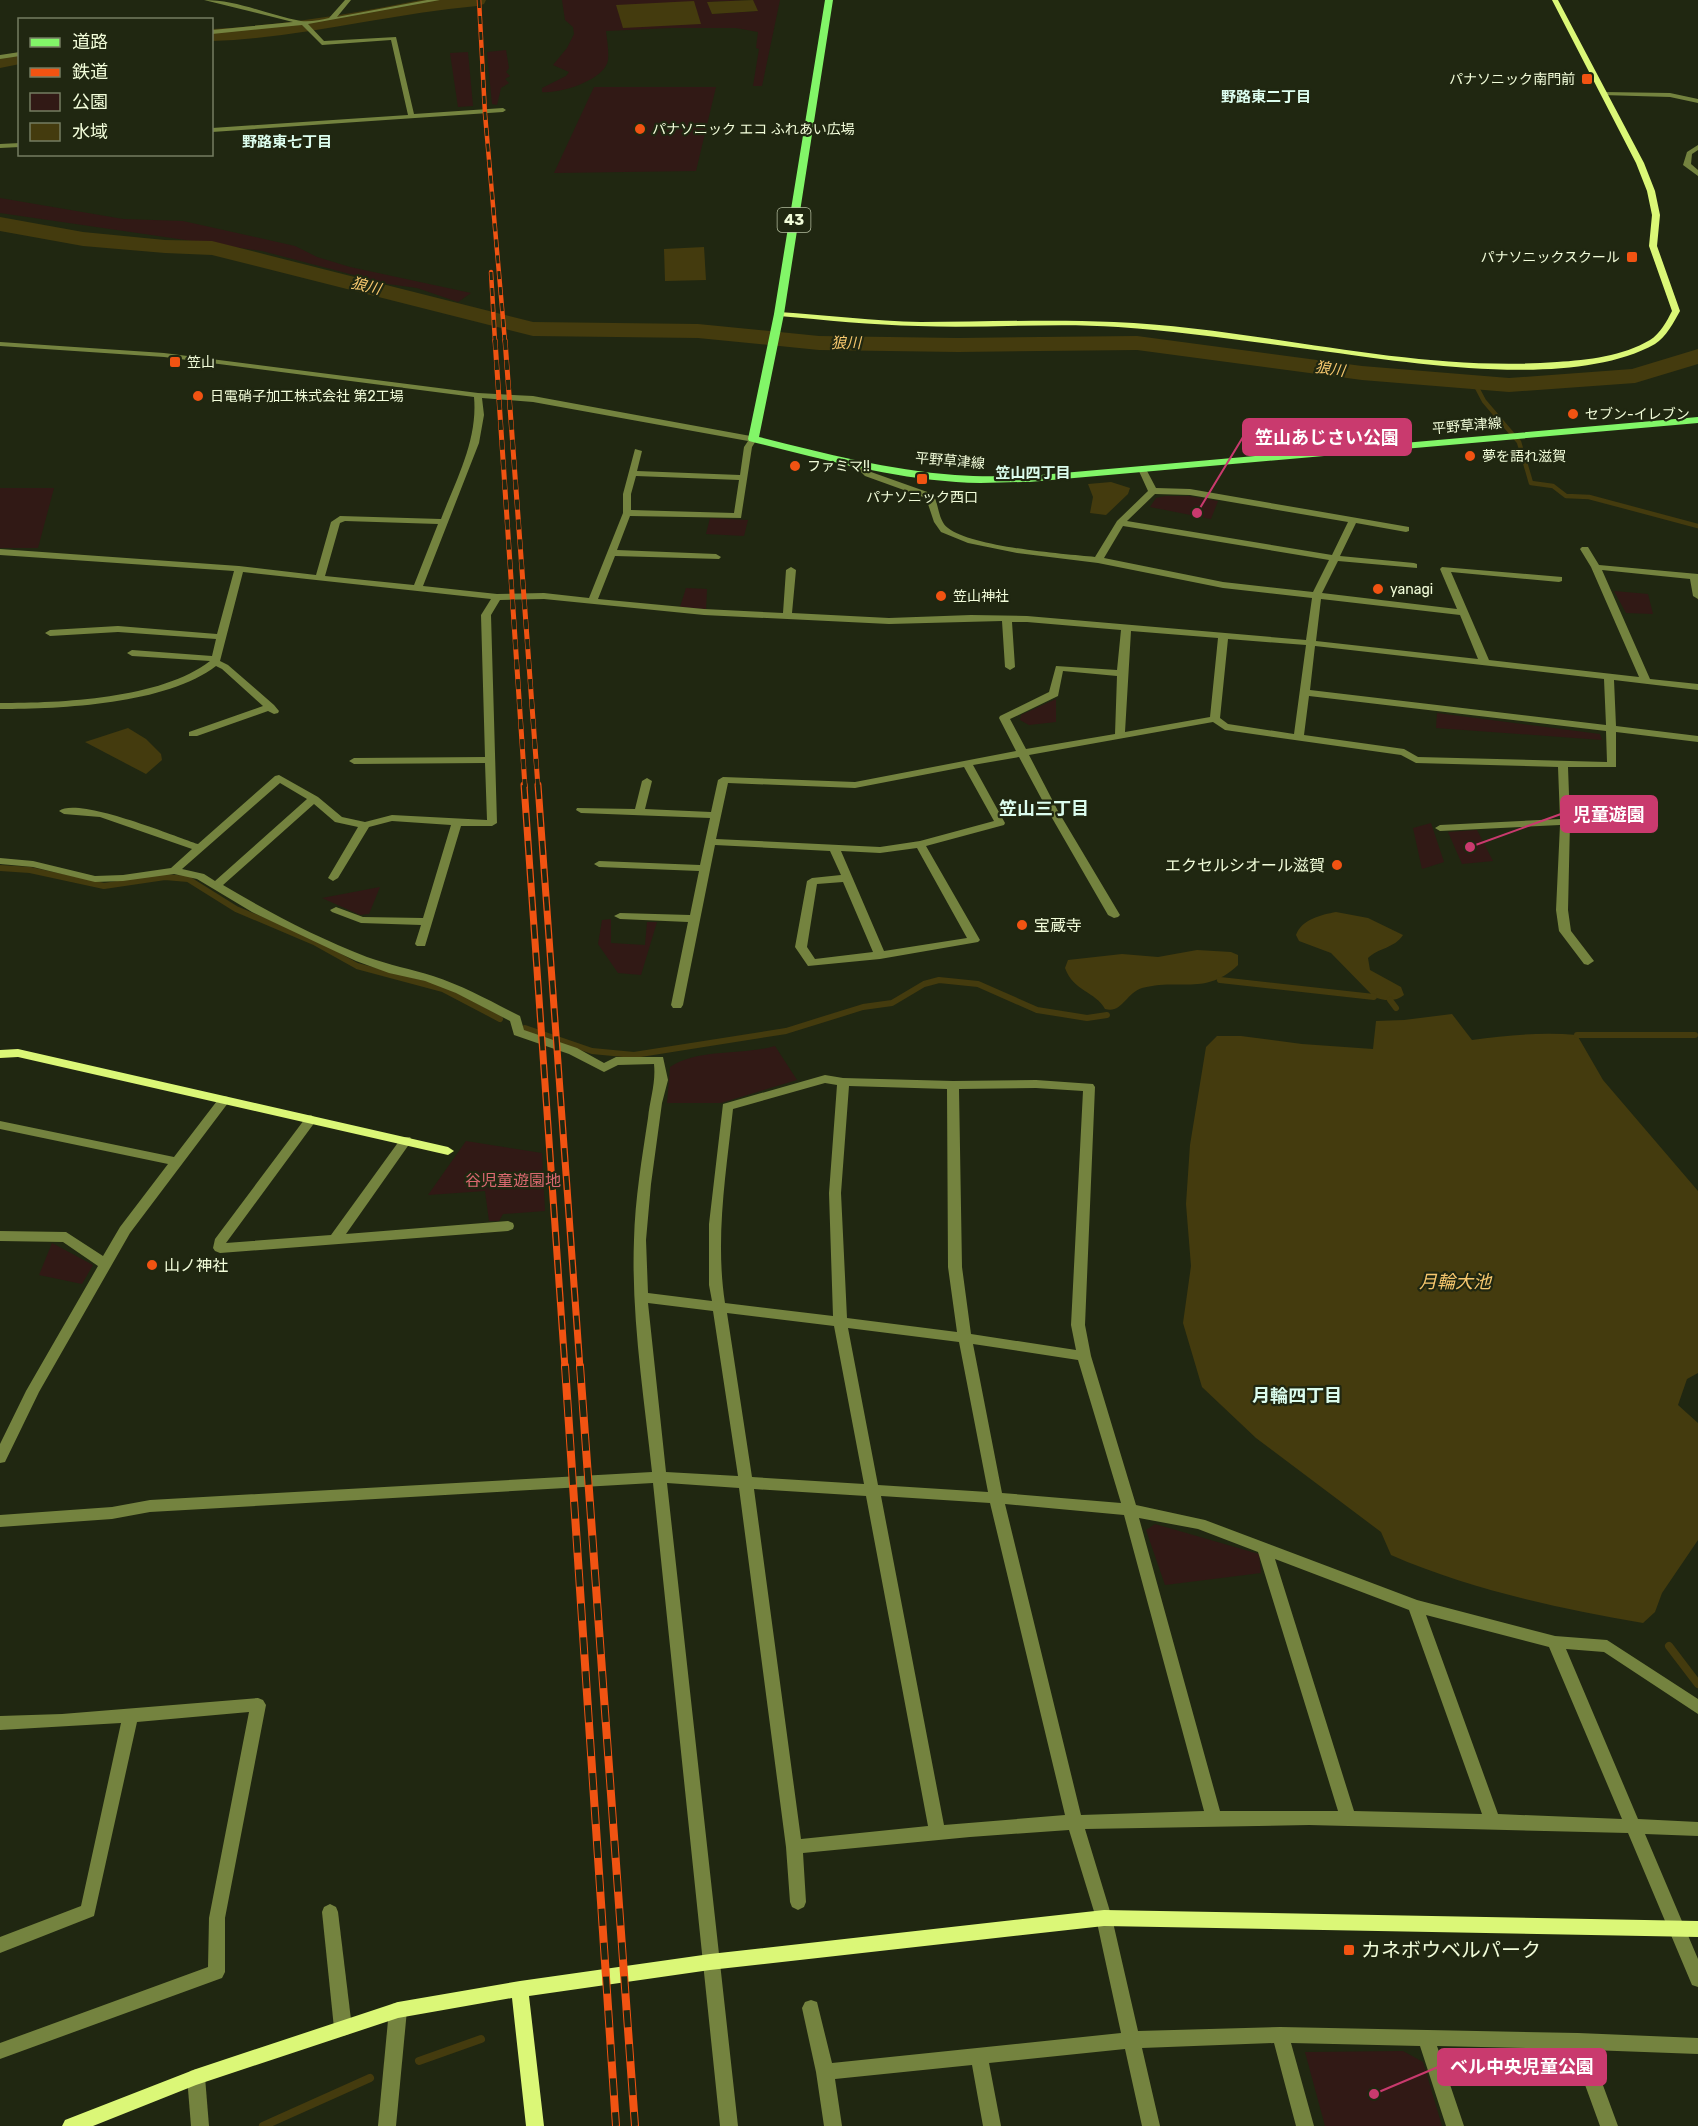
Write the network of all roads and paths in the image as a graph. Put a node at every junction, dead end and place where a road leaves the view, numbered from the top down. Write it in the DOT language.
graph roads {
  1 [pos="207,0"];
  2 [pos="348,0"];
  3 [pos="436,0"];
  4 [pos="829,0"];
  5 [pos="1556,0"];
  6 [pos="332,19"];
  7 [pos="305,26"];
  8 [pos="213,32"];
  9 [pos="18,54"];
  10 [pos="0,57"];
  11 [pos="1604,94"];
  12 [pos="1698,101"];
  13 [pos="503,110"];
  14 [pos="411,115"];
  15 [pos="213,130"];
  16 [pos="18,145"];
  17 [pos="0,146"];
  18 [pos="1698,147"];
  19 [pos="1698,174"];
  20 [pos="779,314"];
  21 [pos="0,344"];
  22 [pos="478,395"];
  23 [pos="1698,420"];
  24 [pos="753,439"];
  25 [pos="638,451"];
  26 [pos="845,461"];
  27 [pos="1142,469"];
  28 [pos="633,473"];
  29 [pos="743,478"];
  30 [pos="1153,491"];
  31 [pos="627,513"];
  32 [pos="1353,520"];
  33 [pos="445,522"];
  34 [pos="1120,523"];
  35 [pos="1406,529"];
  36 [pos="1585,549"];
  37 [pos="0,552"];
  38 [pos="612,553"];
  39 [pos="717,557"];
  40 [pos="1335,558"];
  41 [pos="1098,560"];
  42 [pos="1414,566"];
  43 [pos="1596,567"];
  44 [pos="239,569"];
  45 [pos="791,570"];
  46 [pos="320,577"];
  47 [pos="1696,577"];
  48 [pos="1559,579"];
  49 [pos="418,588"];
  50 [pos="1317,594"];
  51 [pos="1698,596"];
  52 [pos="496,597"];
  53 [pos="593,600"];
  54 [pos="1462,612"];
  55 [pos="787,616"];
  56 [pos="1007,618"];
  57 [pos="1126,628"];
  58 [pos="50,633"];
  59 [pos="1223,636"];
  60 [pos="222,637"];
  61 [pos="1311,643"];
  62 [pos="132,653"];
  63 [pos="216,660"];
  64 [pos="1485,663"];
  65 [pos="1010,667"];
  66 [pos="1122,673"];
  67 [pos="1609,677"];
  68 [pos="1646,681"];
  69 [pos="1698,687"];
  70 [pos="1305,692"];
  71 [pos="0,706"];
  72 [pos="1215,719"];
  73 [pos="1611,730"];
  74 [pos="193,734"];
  75 [pos="1120,735"];
  76 [pos="1299,736"];
  77 [pos="1698,739"];
  78 [pos="1021,753"];
  79 [pos="491,760"];
  80 [pos="354,761"];
  81 [pos="967,763"];
  82 [pos="1563,764"];
  83 [pos="647,780"];
  84 [pos="314,799"];
  85 [pos="581,810"];
  86 [pos="64,811"];
  87 [pos="639,812"];
  88 [pos="715,815"];
  89 [pos="1565,822"];
  90 [pos="457,823"];
  91 [pos="365,825"];
  92 [pos="1440,828"];
  93 [pos="711,842"];
  94 [pos="920,844"];
  95 [pos="200,848"];
  96 [pos="835,849"];
  97 [pos="0,861"];
  98 [pos="599,864"];
  99 [pos="704,868"];
  100 [pos="174,871"];
  101 [pos="847,878"];
  102 [pos="333,879"];
  103 [pos="217,885"];
  104 [pos="336,909"];
  105 [pos="1114,915"];
  106 [pos="620,916"];
  107 [pos="694,919"];
  108 [pos="428,922"];
  109 [pos="421,944"];
  110 [pos="880,955"];
  111 [pos="1588,961"];
  112 [pos="677,1005"];
  113 [pos="0,1054"];
  114 [pos="843,1082"];
  115 [pos="953,1085"];
  116 [pos="224,1100"];
  117 [pos="311,1119"];
  118 [pos="0,1125"];
  119 [pos="406,1140"];
  120 [pos="448,1151"];
  121 [pos="178,1162"];
  122 [pos="508,1226"];
  123 [pos="0,1236"];
  124 [pos="335,1239"];
  125 [pos="105,1264"];
  126 [pos="641,1297"];
  127 [pos="719,1308"];
  128 [pos="840,1322"];
  129 [pos="965,1338"];
  130 [pos="1084,1356"];
  131 [pos="0,1458"];
  132 [pos="659,1477"];
  133 [pos="746,1483"];
  134 [pos="873,1491"];
  135 [pos="996,1498"];
  136 [pos="1130,1510"];
  137 [pos="0,1521"];
  138 [pos="1264,1547"];
  139 [pos="1415,1606"];
  140 [pos="1555,1642"];
  141 [pos="1698,1707"];
  142 [pos="129,1716"];
  143 [pos="0,1723"];
  144 [pos="1214,1818"];
  145 [pos="1348,1818"];
  146 [pos="1492,1820"];
  147 [pos="1076,1822"];
  148 [pos="1633,1826"];
  149 [pos="1698,1829"];
  150 [pos="937,1831"];
  151 [pos="794,1847"];
  152 [pos="798,1902"];
  153 [pos="330,1912"];
  154 [pos="1104,1918"];
  155 [pos="1677,1928"];
  156 [pos="1698,1929"];
  157 [pos="0,1945"];
  158 [pos="710,1962"];
  159 [pos="1698,1979"];
  160 [pos="520,1989"];
  161 [pos="811,2008"];
  162 [pos="398,2010"];
  163 [pos="343,2028"];
  164 [pos="1280,2035"];
  165 [pos="1426,2038"];
  166 [pos="1131,2040"];
  167 [pos="1578,2041"];
  168 [pos="1698,2046"];
  169 [pos="0,2051"];
  170 [pos="979,2055"];
  171 [pos="825,2072"];
  172 [pos="196,2077"];
  173 [pos="71,2126"];
  174 [pos="200,2126"];
  175 [pos="387,2126"];
  176 [pos="535,2126"];
  177 [pos="729,2126"];
  178 [pos="833,2126"];
  179 [pos="992,2126"];
  180 [pos="1151,2126"];
  181 [pos="1305,2126"];
  182 [pos="1455,2126"];
  183 [pos="1609,2126"];
  1 -- 7 [label="street"];
  2 -- 6 [label="street"];
  3 -- 6 [label="street"];
  4 -- 20 [label="main road, 43"];
  5 -- 11 [label="street"];
  6 -- 7 [label="street"];
  7 -- 8 [label="street"];
  7 -- 14 [label="street"];
  9 -- 10 [label="street"];
  11 -- 12 [label="street"];
  11 -- 20 [label="street"];
  13 -- 14 [label="street"];
  14 -- 15 [label="street"];
  16 -- 17 [label="street"];
  18 -- 19 [label="street"];
  20 -- 24 [label="main road, 43"];
  21 -- 22 [label="street"];
  22 -- 24 [label="street"];
  22 -- 33 [label="street"];
  23 -- 27 [label="main road, 平野草津線"];
  24 -- 26 [label="main road, 平野草津線"];
  24 -- 29 [label="street"];
  25 -- 28 [label="street"];
  26 -- 27 [label="main road, 平野草津線"];
  26 -- 41 [label="street"];
  27 -- 30 [label="street"];
  28 -- 29 [label="street"];
  28 -- 31 [label="street"];
  29 -- 31 [label="street"];
  30 -- 32 [label="street"];
  30 -- 34 [label="street"];
  31 -- 38 [label="street"];
  32 -- 35 [label="street"];
  32 -- 40 [label="street"];
  33 -- 46 [label="street"];
  33 -- 49 [label="street"];
  34 -- 40 [label="street"];
  34 -- 41 [label="street"];
  36 -- 43 [label="street"];
  37 -- 44 [label="street"];
  38 -- 39 [label="street"];
  38 -- 53 [label="street"];
  40 -- 42 [label="street"];
  40 -- 50 [label="street"];
  41 -- 50 [label="street"];
  43 -- 47 [label="street"];
  43 -- 68 [label="street"];
  44 -- 46 [label="street"];
  44 -- 60 [label="street"];
  45 -- 55 [label="street"];
  46 -- 49 [label="street"];
  47 -- 51 [label="street"];
  48 -- 54 [label="street"];
  49 -- 52 [label="street"];
  50 -- 54 [label="street"];
  50 -- 61 [label="street"];
  52 -- 53 [label="street"];
  52 -- 79 [label="street"];
  53 -- 55 [label="street"];
  54 -- 64 [label="street"];
  55 -- 56 [label="street"];
  56 -- 57 [label="street"];
  56 -- 65 [label="street"];
  57 -- 59 [label="street"];
  57 -- 66 [label="street"];
  58 -- 60 [label="street"];
  59 -- 61 [label="street"];
  59 -- 72 [label="street"];
  60 -- 63 [label="street"];
  61 -- 64 [label="street"];
  61 -- 70 [label="street"];
  62 -- 63 [label="street"];
  63 -- 71 [label="street"];
  63 -- 74 [label="street"];
  64 -- 67 [label="street"];
  66 -- 75 [label="street"];
  66 -- 78 [label="street"];
  67 -- 68 [label="street"];
  67 -- 73 [label="street"];
  68 -- 69 [label="street"];
  70 -- 73 [label="street"];
  70 -- 76 [label="street"];
  72 -- 75 [label="street"];
  72 -- 76 [label="street"];
  73 -- 77 [label="street"];
  73 -- 82 [label="street"];
  75 -- 78 [label="street"];
  76 -- 82 [label="street"];
  78 -- 81 [label="street"];
  78 -- 105 [label="street"];
  79 -- 80 [label="street"];
  79 -- 90 [label="street"];
  81 -- 88 [label="street"];
  81 -- 94 [label="street"];
  82 -- 89 [label="street"];
  83 -- 87 [label="street"];
  84 -- 91 [label="street"];
  84 -- 95 [label="street"];
  84 -- 103 [label="street"];
  85 -- 87 [label="street"];
  86 -- 95 [label="street"];
  87 -- 88 [label="street"];
  88 -- 93 [label="street"];
  89 -- 92 [label="street"];
  89 -- 111 [label="street"];
  90 -- 91 [label="street"];
  90 -- 108 [label="street"];
  91 -- 102 [label="street"];
  93 -- 96 [label="street"];
  93 -- 99 [label="street"];
  94 -- 96 [label="street"];
  94 -- 110 [label="street"];
  95 -- 100 [label="street"];
  96 -- 101 [label="street"];
  97 -- 100 [label="street"];
  98 -- 99 [label="street"];
  99 -- 107 [label="street"];
  100 -- 103 [label="street"];
  101 -- 110 [label="street"];
  101 -- 110 [label="street"];
  103 -- 126 [label="street"];
  104 -- 108 [label="street"];
  106 -- 107 [label="street"];
  107 -- 112 [label="street"];
  108 -- 109 [label="street"];
  113 -- 116 [label="street"];
  114 -- 115 [label="street"];
  114 -- 127 [label="street"];
  114 -- 128 [label="street"];
  115 -- 129 [label="street"];
  115 -- 130 [label="street"];
  116 -- 117 [label="street"];
  116 -- 121 [label="street"];
  117 -- 119 [label="street"];
  117 -- 124 [label="street"];
  118 -- 121 [label="street"];
  119 -- 120 [label="street"];
  119 -- 124 [label="street"];
  121 -- 125 [label="street"];
  122 -- 124 [label="street"];
  123 -- 125 [label="street"];
  125 -- 131 [label="street"];
  126 -- 127 [label="street"];
  126 -- 132 [label="street"];
  127 -- 128 [label="street"];
  127 -- 133 [label="street"];
  128 -- 129 [label="street"];
  128 -- 134 [label="street"];
  129 -- 130 [label="street"];
  129 -- 135 [label="street"];
  130 -- 136 [label="street"];
  132 -- 133 [label="street"];
  132 -- 137 [label="street"];
  132 -- 158 [label="street"];
  133 -- 134 [label="street"];
  133 -- 151 [label="street"];
  134 -- 135 [label="street"];
  134 -- 150 [label="street"];
  135 -- 136 [label="street"];
  135 -- 147 [label="street"];
  136 -- 138 [label="street"];
  136 -- 144 [label="street"];
  138 -- 139 [label="street"];
  138 -- 145 [label="street"];
  139 -- 140 [label="street"];
  139 -- 146 [label="street"];
  140 -- 141 [label="street"];
  140 -- 148 [label="street"];
  142 -- 143 [label="street"];
  142 -- 157 [label="street"];
  142 -- 169 [label="street"];
  144 -- 145 [label="street"];
  144 -- 147 [label="street"];
  145 -- 146 [label="street"];
  146 -- 148 [label="street"];
  147 -- 150 [label="street"];
  147 -- 154 [label="street"];
  148 -- 149 [label="street"];
  148 -- 155 [label="street"];
  150 -- 151 [label="street"];
  151 -- 152 [label="street"];
  153 -- 163 [label="street"];
  154 -- 155 [label="street"];
  154 -- 158 [label="street"];
  154 -- 166 [label="street"];
  155 -- 156 [label="street"];
  155 -- 159 [label="street"];
  158 -- 160 [label="street"];
  158 -- 177 [label="street"];
  160 -- 162 [label="street"];
  160 -- 176 [label="street"];
  161 -- 171 [label="street"];
  162 -- 163 [label="street"];
  162 -- 175 [label="street"];
  163 -- 172 [label="street"];
  164 -- 165 [label="street"];
  164 -- 166 [label="street"];
  164 -- 181 [label="street"];
  165 -- 167 [label="street"];
  165 -- 182 [label="street"];
  166 -- 170 [label="street"];
  166 -- 180 [label="street"];
  167 -- 168 [label="street"];
  167 -- 183 [label="street"];
  170 -- 171 [label="street"];
  170 -- 179 [label="street"];
  171 -- 178 [label="street"];
  172 -- 173 [label="street"];
  172 -- 174 [label="street"];
}
